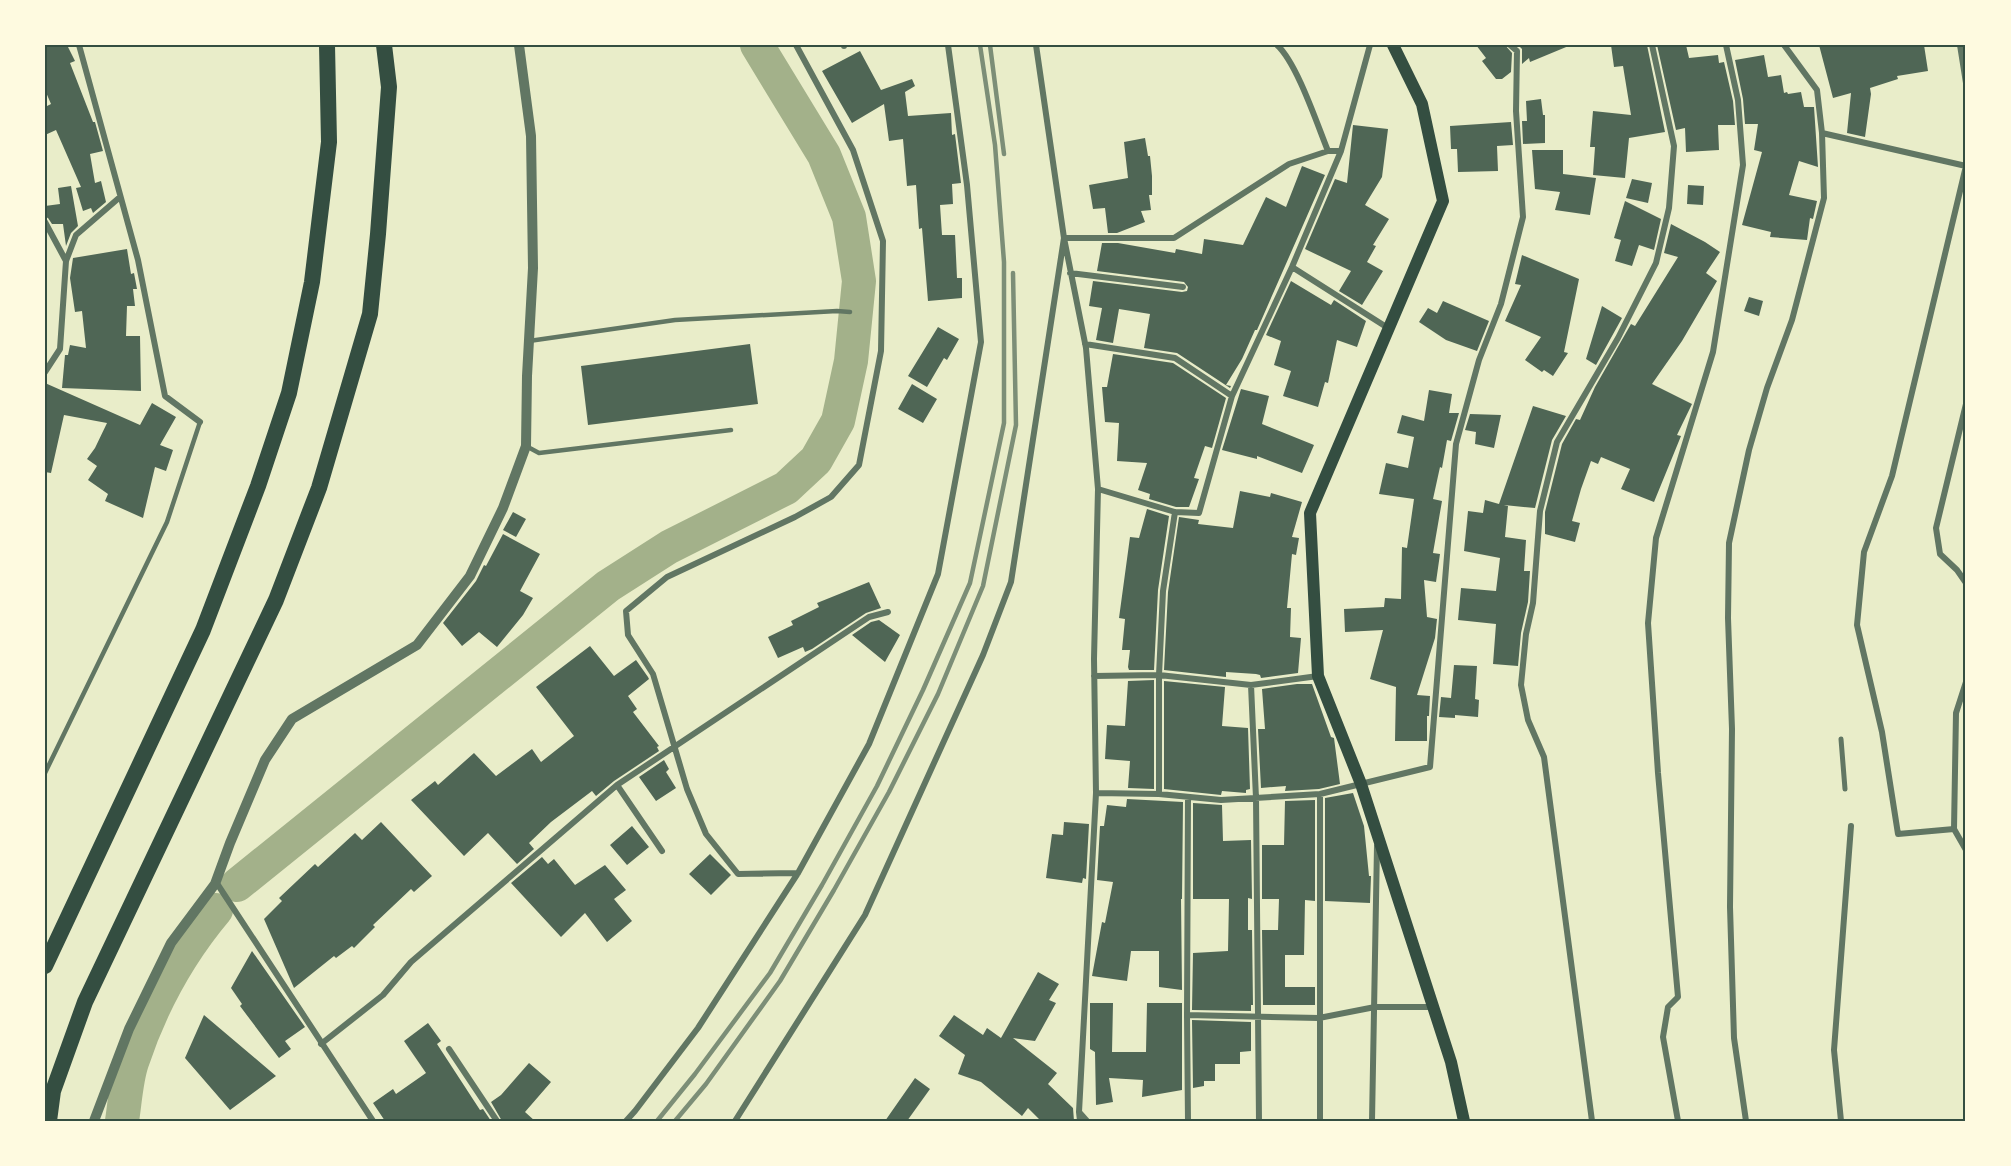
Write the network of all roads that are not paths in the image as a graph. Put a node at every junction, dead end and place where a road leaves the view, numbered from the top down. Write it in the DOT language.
graph roads {
  1 [pos="79,45"];
  2 [pos="327,45"];
  3 [pos="384,45"];
  4 [pos="519,45"];
  5 [pos="796,45"];
  6 [pos="948,45"];
  7 [pos="1036,45"];
  8 [pos="1277,45"];
  9 [pos="1370,45"];
  10 [pos="1393,45"];
  11 [pos="1510,45"];
  12 [pos="1652,45"];
  13 [pos="1726,45"];
  14 [pos="1784,45"];
  15 [pos="1960,45"];
  16 [pos="1964,62"];
  17 [pos="1966,82"];
  18 [pos="1822,133"];
  19 [pos="1328,151"];
  20 [pos="1341,151"];
  21 [pos="1966,166"];
  22 [pos="120,197"];
  23 [pos="45,222"];
  24 [pos="1064,238"];
  25 [pos="66,261"];
  26 [pos="1292,267"];
  27 [pos="1070,273"];
  28 [pos="1183,287"];
  29 [pos="850,312"];
  30 [pos="1388,328"];
  31 [pos="529,341"];
  32 [pos="1085,344"];
  33 [pos="45,372"];
  34 [pos="1232,396"];
  35 [pos="1966,404"];
  36 [pos="200,422"];
  37 [pos="731,430"];
  38 [pos="526,446"];
  39 [pos="1098,489"];
  40 [pos="1175,512"];
  41 [pos="1966,583"];
  42 [pos="888,612"];
  43 [pos="1159,675"];
  44 [pos="1094,676"];
  45 [pos="1318,676"];
  46 [pos="1966,682"];
  47 [pos="1251,685"];
  48 [pos="1841,739"];
  49 [pos="674,748"];
  50 [pos="45,773"];
  51 [pos="1361,784"];
  52 [pos="617,785"];
  53 [pos="1845,789"];
  54 [pos="1095,793"];
  55 [pos="1159,794"];
  56 [pos="1320,794"];
  57 [pos="1188,797"];
  58 [pos="1256,798"];
  59 [pos="1851,826"];
  60 [pos="1954,830"];
  61 [pos="1377,833"];
  62 [pos="1966,850"];
  63 [pos="662,851"];
  64 [pos="798,873"];
  65 [pos="215,884"];
  66 [pos="45,966"];
  67 [pos="1433,1006"];
  68 [pos="1375,1007"];
  69 [pos="1187,1015"];
  70 [pos="1258,1017"];
  71 [pos="1319,1018"];
  72 [pos="321,1044"];
  73 [pos="449,1049"];
  74 [pos="1079,1112"];
  75 [pos="49,1121"];
  76 [pos="94,1121"];
  77 [pos="373,1121"];
  78 [pos="497,1121"];
  79 [pos="626,1121"];
  80 [pos="735,1121"];
  81 [pos="1080,1121"];
  82 [pos="1087,1121"];
  83 [pos="1188,1121"];
  84 [pos="1258,1121"];
  85 [pos="1320,1121"];
  86 [pos="1372,1121"];
  87 [pos="1464,1121"];
  88 [pos="1592,1121"];
  89 [pos="1678,1121"];
  90 [pos="1746,1121"];
  91 [pos="1841,1121"];
  1 -- 22 [label="street"];
  2 -- 66 [label="highway"];
  3 -- 75 [label="highway"];
  4 -- 31 [label="street"];
  5 -- 49 [label="street"];
  6 -- 64 [label="street"];
  7 -- 24 [label="street"];
  8 -- 19 [label="street"];
  9 -- 20 [label="street"];
  10 -- 30 [label="main road"];
  11 -- 51 [label="street"];
  12 -- 88 [label="street"];
  13 -- 89 [label="street"];
  14 -- 18 [label="street"];
  15 -- 16 [label="street"];
  16 -- 17 [label="street"];
  18 -- 21 [label="street"];
  18 -- 90 [label="street"];
  19 -- 20 [label="street"];
  19 -- 24 [label="street"];
  20 -- 26 [label="street"];
  21 -- 60 [label="street"];
  22 -- 25 [label="street"];
  22 -- 36 [label="street"];
  23 -- 25 [label="street"];
  24 -- 27 [label="street"];
  24 -- 80 [label="street"];
  25 -- 33 [label="street"];
  26 -- 30 [label="street"];
  26 -- 34 [label="street"];
  27 -- 28 [label="street"];
  27 -- 32 [label="street"];
  29 -- 31 [label="lane"];
  30 -- 45 [label="main road"];
  31 -- 38 [label="street"];
  32 -- 34 [label="street"];
  32 -- 39 [label="street"];
  34 -- 40 [label="street"];
  35 -- 41 [label="street"];
  36 -- 50 [label="lane"];
  37 -- 38 [label="lane"];
  38 -- 65 [label="street"];
  39 -- 40 [label="street"];
  39 -- 44 [label="street"];
  40 -- 43 [label="street"];
  42 -- 49 [label="street"];
  43 -- 44 [label="street"];
  43 -- 47 [label="street"];
  43 -- 55 [label="street"];
  44 -- 54 [label="street"];
  45 -- 47 [label="street"];
  45 -- 51 [label="main road"];
  46 -- 60 [label="street"];
  47 -- 58 [label="street"];
  48 -- 53 [label="street"];
  49 -- 52 [label="street"];
  49 -- 64 [label="street"];
  51 -- 56 [label="street"];
  51 -- 61 [label="main road"];
  52 -- 63 [label="street"];
  52 -- 72 [label="street"];
  54 -- 55 [label="street"];
  54 -- 74 [label="street"];
  55 -- 57 [label="street"];
  56 -- 58 [label="street"];
  56 -- 71 [label="street"];
  57 -- 58 [label="street"];
  57 -- 69 [label="street"];
  58 -- 70 [label="street"];
  59 -- 91 [label="street"];
  60 -- 62 [label="street"];
  61 -- 67 [label="main road"];
  61 -- 68 [label="street"];
  64 -- 79 [label="street"];
  65 -- 72 [label="street"];
  65 -- 76 [label="street"];
  67 -- 68 [label="street"];
  67 -- 87 [label="main road"];
  68 -- 71 [label="street"];
  68 -- 86 [label="street"];
  69 -- 70 [label="street"];
  69 -- 83 [label="street"];
  70 -- 71 [label="street"];
  70 -- 84 [label="street"];
  71 -- 85 [label="street"];
  72 -- 77 [label="street"];
  73 -- 78 [label="street"];
  74 -- 81 [label="street"];
  74 -- 82 [label="street"];
}
